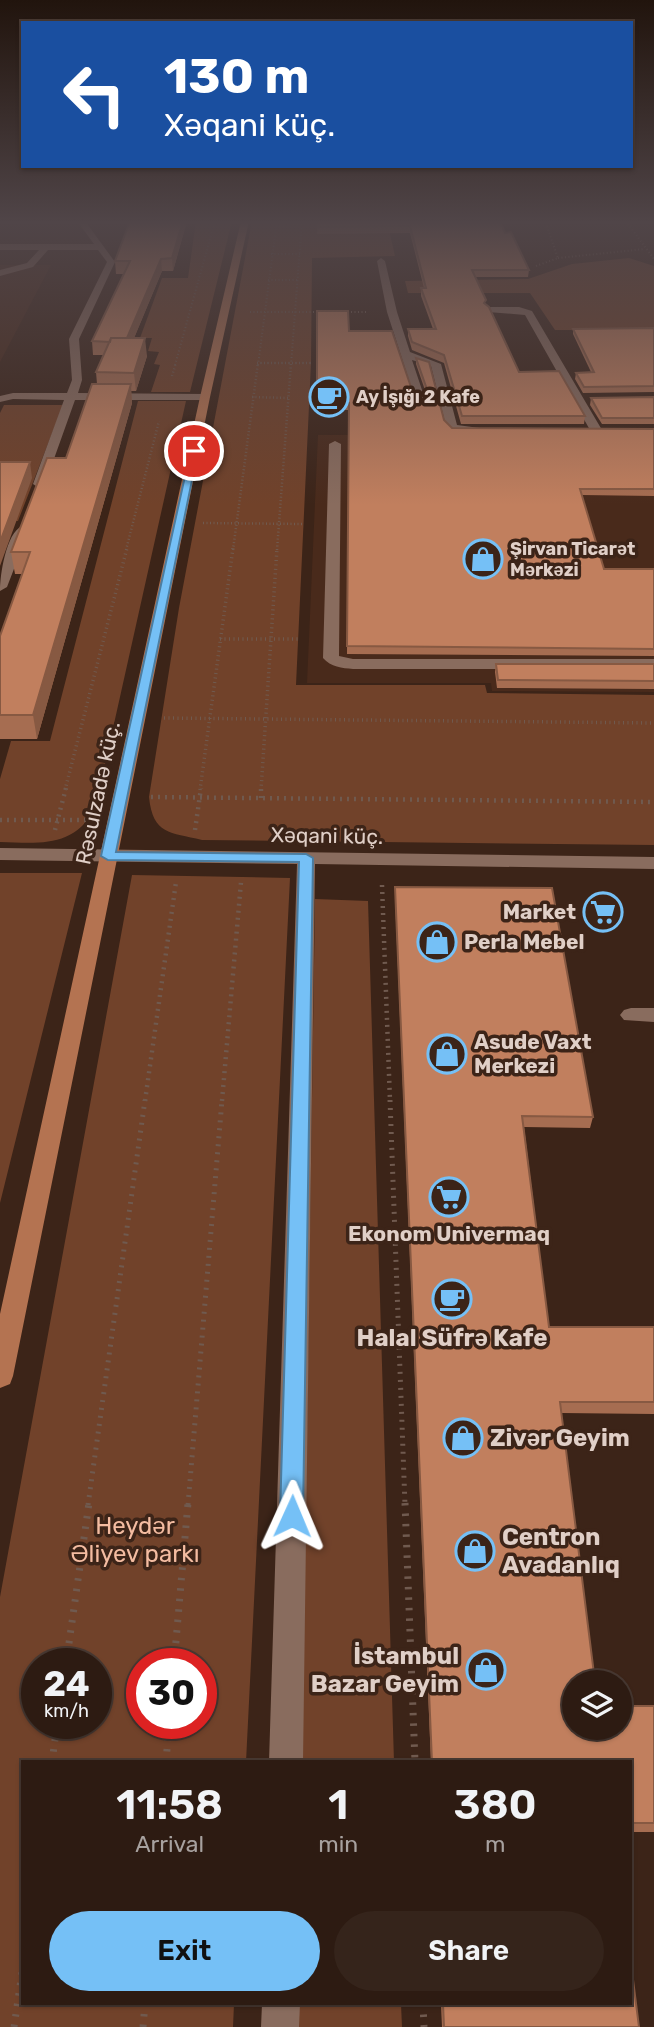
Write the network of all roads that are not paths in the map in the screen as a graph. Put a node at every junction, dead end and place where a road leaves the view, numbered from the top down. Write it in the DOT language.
graph roads {
  1 [pos="85,316"];
  2 [pos="224,316"];
  3 [pos="393,316"];
  4 [pos="530,316"];
  5 [pos="406,354"];
  6 [pos="72,397"];
  7 [pos="205,397"];
  8 [pos="591,398"];
  9 [pos="0,399"];
  10 [pos="578,399"];
  11 [pos="421,402"];
  12 [pos="584,430"];
  13 [pos="495,431"];
  14 [pos="335,444"];
  15 [pos="34,497"];
  16 [pos="0,535"];
  17 [pos="0,587"];
  18 [pos="654,664"];
  19 [pos="0,854"];
  20 [pos="108,856"];
  21 [pos="306,858"];
  22 [pos="654,863"];
  23 [pos="631,1015"];
  24 [pos="654,1015"];
  25 [pos="0,1376"];
  26 [pos="286,1760"];
  27 [pos="281,2005"];
  28 [pos="280,2027"];
  1 -- 6 [label="street"];
  2 -- 7 [label="main road, Rəsulzadə küç."];
  3 -- 5 [label="street"];
  4 -- 10 [label="street"];
  5 -- 11 [label="street"];
  5 -- 13 [label="street"];
  6 -- 7 [label="street"];
  6 -- 9 [label="street"];
  6 -- 15 [label="street"];
  7 -- 20 [label="main road, Rəsulzadə küç."];
  8 -- 10 [label="street"];
  10 -- 12 [label="street"];
  14 -- 18 [label="street"];
  16 -- 17 [label="street"];
  19 -- 20 [label="street, Xəqani küç."];
  20 -- 21 [label="street, Xəqani küç."];
  20 -- 25 [label="main road, Rəsulzadə küç."];
  21 -- 22 [label="street, Xəqani küç."];
  21 -- 26 [label="street"];
  23 -- 24 [label="street"];
  27 -- 28 [label="street"];
}
